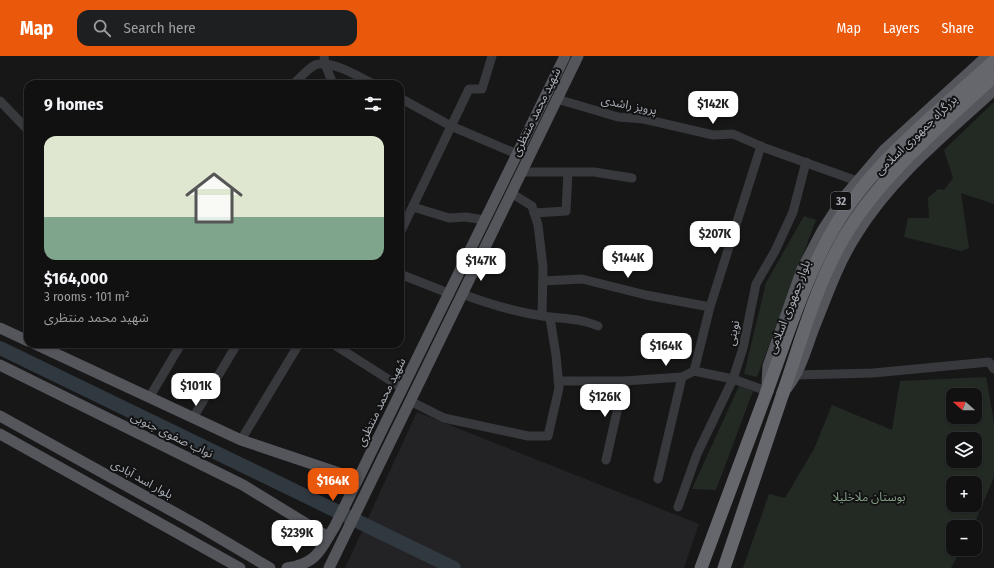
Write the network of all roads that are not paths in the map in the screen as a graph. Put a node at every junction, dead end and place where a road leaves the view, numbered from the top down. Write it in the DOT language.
graph roads {
  1 [pos="492,56"];
  2 [pos="565,56"];
  3 [pos="578,56"];
  4 [pos="987,56"];
  5 [pos="325,60"];
  6 [pos="994,61"];
  7 [pos="994,78"];
  8 [pos="298,80"];
  9 [pos="332,80"];
  10 [pos="365,80"];
  11 [pos="994,90"];
  12 [pos="557,99"];
  13 [pos="404,100"];
  14 [pos="0,101"];
  15 [pos="24,126"];
  16 [pos="451,126"];
  17 [pos="761,146"];
  18 [pos="517,154"];
  19 [pos="806,162"];
  20 [pos="521,172"];
  21 [pos="568,172"];
  22 [pos="632,178"];
  23 [pos="857,181"];
  24 [pos="511,193"];
  25 [pos="413,207"];
  26 [pos="534,213"];
  27 [pos="484,220"];
  28 [pos="404,225"];
  29 [pos="404,276"];
  30 [pos="543,281"];
  31 [pos="448,293"];
  32 [pos="462,294"];
  33 [pos="710,307"];
  34 [pos="546,317"];
  35 [pos="598,326"];
  36 [pos="0,328"];
  37 [pos="24,339"];
  38 [pos="46,348"];
  39 [pos="179,348"];
  40 [pos="234,348"];
  41 [pos="298,348"];
  42 [pos="349,348"];
  43 [pos="0,365"];
  44 [pos="994,370"];
  45 [pos="694,371"];
  46 [pos="797,375"];
  47 [pos="682,376"];
  48 [pos="733,380"];
  49 [pos="558,381"];
  50 [pos="624,381"];
  51 [pos="402,388"];
  52 [pos="767,391"];
  53 [pos="783,393"];
  54 [pos="149,398"];
  55 [pos="410,401"];
  56 [pos="0,416"];
  57 [pos="193,418"];
  58 [pos="0,434"];
  59 [pos="241,440"];
  60 [pos="606,460"];
  61 [pos="90,466"];
  62 [pos="112,478"];
  63 [pos="658,479"];
  64 [pos="83,480"];
  65 [pos="352,482"];
  66 [pos="105,492"];
  67 [pos="678,507"];
  68 [pos="326,535"];
  69 [pos="316,563"];
  70 [pos="240,568"];
  71 [pos="270,568"];
  72 [pos="287,568"];
  73 [pos="329,568"];
  74 [pos="701,568"];
  75 [pos="724,568"];
  1 -- 16 [label="street"];
  2 -- 18 [label="main road, شهید محمد منتظری"];
  3 -- 12 [label="main road, شهید محمد منتظری"];
  4 -- 7 [label="main road"];
  4 -- 23 [label="main road, بلوار جمهوری اسلامی / 32"];
  5 -- 8 [label="street"];
  5 -- 9 [label="street"];
  5 -- 10 [label="street"];
  6 -- 52 [label="highway, بزرگراه جمهوری اسلامی / 32, bridge"];
  7 -- 53 [label="highway, بزرگراه جمهوری اسلامی / 32, bridge"];
  11 -- 46 [label="main road, 32"];
  12 -- 17 [label="street, پرویز راشدی"];
  12 -- 20 [label="main road, شهید محمد منتظری"];
  13 -- 16 [label="street"];
  14 -- 15 [label="street"];
  16 -- 18 [label="street"];
  16 -- 25 [label="street"];
  17 -- 19 [label="street, پرویز راشدی"];
  17 -- 33 [label="street"];
  18 -- 27 [label="main road, شهید محمد منتظری"];
  19 -- 23 [label="street, پرویز راشدی"];
  19 -- 48 [label="street, نوینی"];
  20 -- 21 [label="street"];
  20 -- 24 [label="main road, شهید محمد منتظری"];
  21 -- 22 [label="street"];
  21 -- 26 [label="street"];
  23 -- 52 [label="main road, بلوار جمهوری اسلامی / 32"];
  24 -- 26 [label="street"];
  24 -- 32 [label="main road, شهید محمد منتظری"];
  25 -- 27 [label="street"];
  25 -- 28 [label="street"];
  26 -- 30 [label="street"];
  27 -- 31 [label="main road, شهید محمد منتظری"];
  29 -- 31 [label="street"];
  30 -- 33 [label="street"];
  30 -- 34 [label="street"];
  31 -- 51 [label="main road, شهید محمد منتظری"];
  32 -- 34 [label="street"];
  32 -- 55 [label="main road, شهید محمد منتظری"];
  33 -- 45 [label="street"];
  34 -- 35 [label="street"];
  34 -- 49 [label="street"];
  36 -- 37 [label="main road"];
  38 -- 54 [label="main road, نواب صفوی جنوبی"];
  39 -- 54 [label="street"];
  40 -- 57 [label="street"];
  41 -- 59 [label="street"];
  42 -- 51 [label="street"];
  43 -- 68 [label="main road, نواب صفوی جنوبی"];
  44 -- 46 [label="street"];
  45 -- 47 [label="street"];
  45 -- 48 [label="street"];
  46 -- 53 [label="main road, 32"];
  47 -- 50 [label="street"];
  47 -- 63 [label="street"];
  48 -- 52 [label="street"];
  48 -- 67 [label="street, نوینی"];
  49 -- 50 [label="street"];
  49 -- 55 [label="street"];
  50 -- 60 [label="street"];
  51 -- 65 [label="main road, شهید محمد منتظری"];
  52 -- 74 [label="highway, بلوار جمهوری اسلامی / 32"];
  53 -- 75 [label="highway, 32"];
  54 -- 57 [label="main road, نواب صفوی جنوبی"];
  55 -- 73 [label="main road, شهید محمد منتظری"];
  56 -- 61 [label="main road, بلوار اسد آبادی"];
  57 -- 59 [label="main road, نواب صفوی جنوبی"];
  58 -- 64 [label="main road"];
  59 -- 65 [label="main road, نواب صفوی جنوبی"];
  61 -- 62 [label="main road, بلوار اسد آبادی"];
  61 -- 64 [label="main road"];
  62 -- 66 [label="main road"];
  62 -- 71 [label="main road, بلوار اسد آبادی"];
  64 -- 66 [label="main road"];
  65 -- 68 [label="main road, شهید محمد منتظری"];
  66 -- 70 [label="main road"];
  68 -- 69 [label="main road, شهید محمد منتظری"];
  69 -- 72 [label="main road, شهید محمد منتظری"];
}
